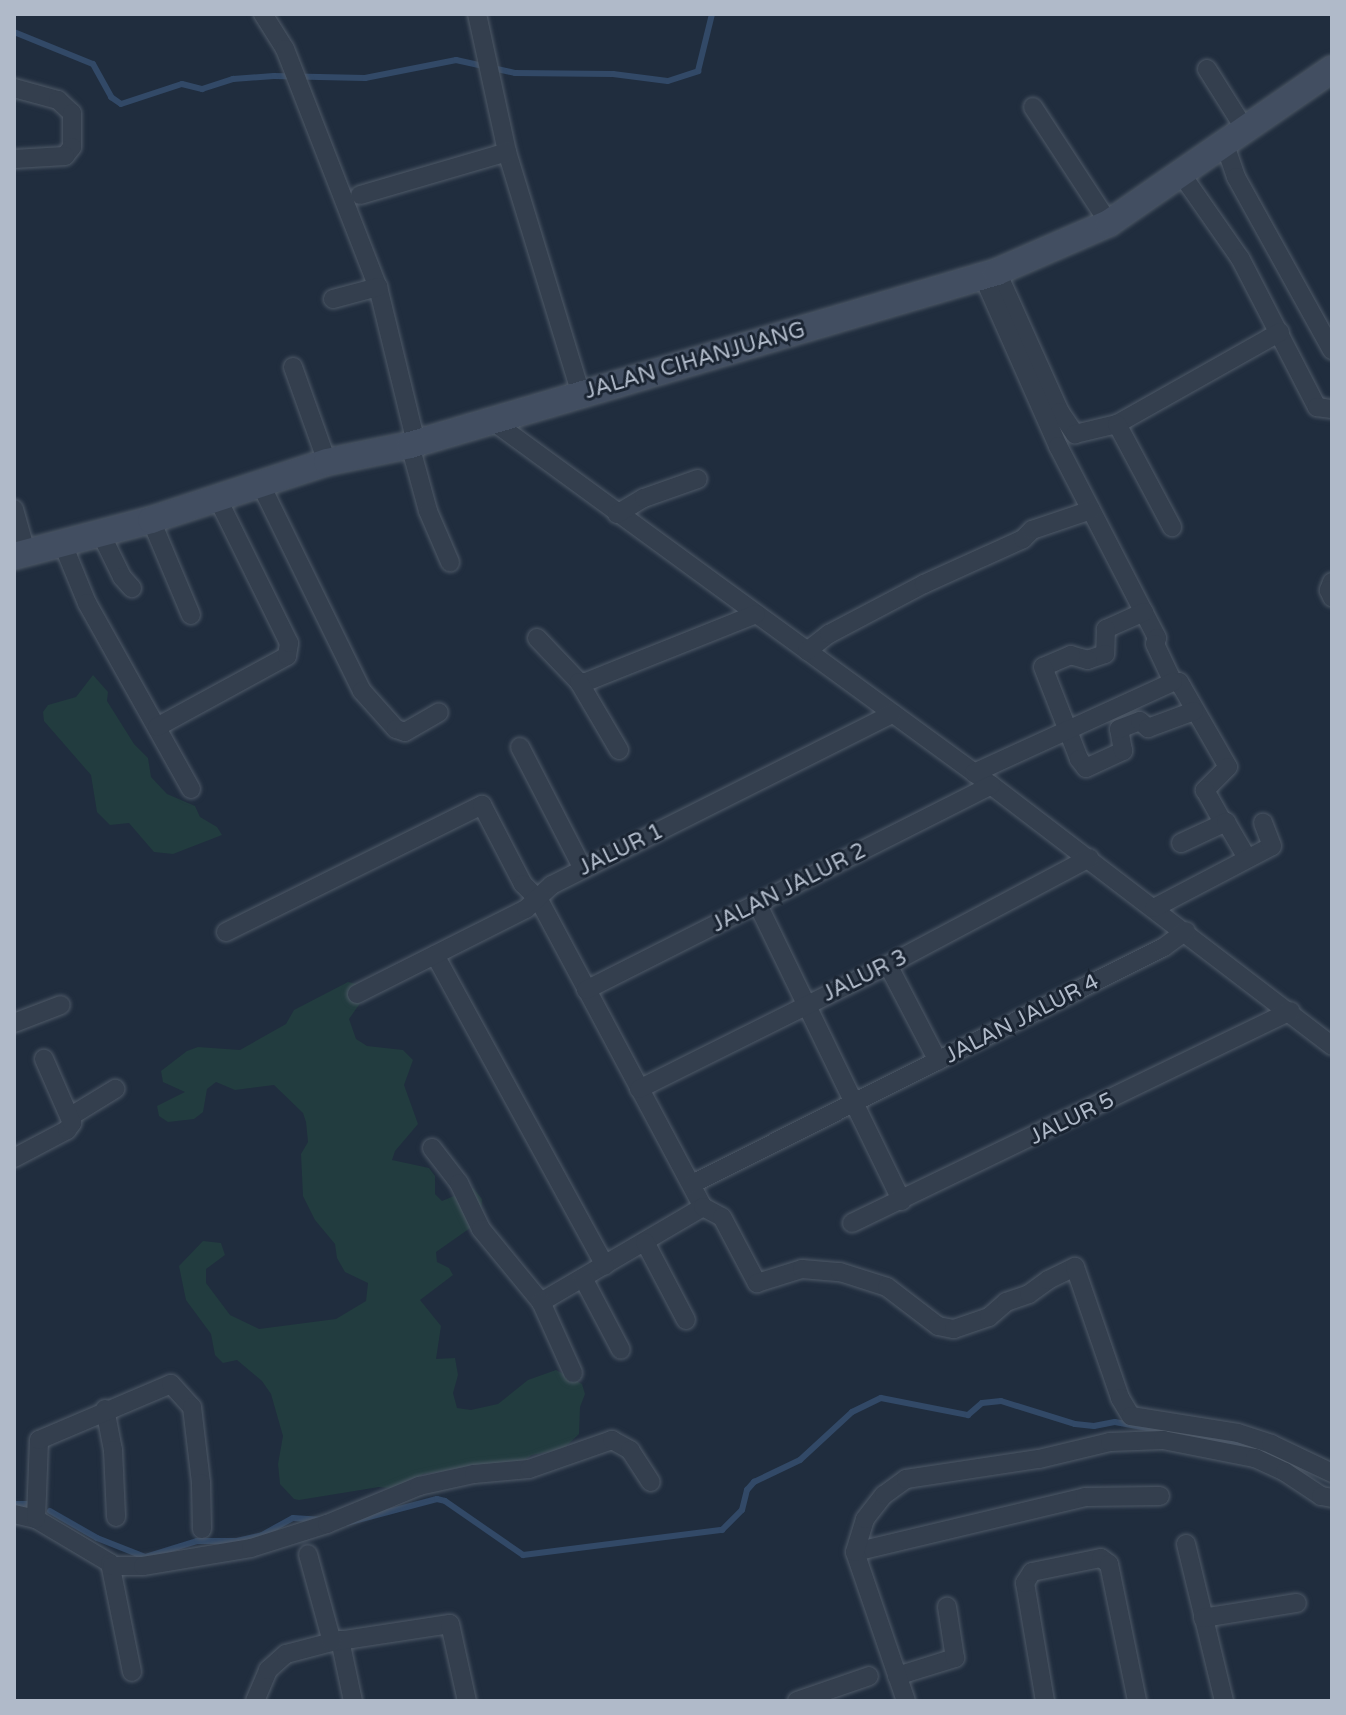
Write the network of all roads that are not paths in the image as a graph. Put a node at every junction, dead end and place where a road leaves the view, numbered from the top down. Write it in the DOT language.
graph roads {
  1 [pos="263,14"];
  2 [pos="477,14"];
  3 [pos="1207,69"];
  4 [pos="1332,69"];
  5 [pos="14,88"];
  6 [pos="1033,107"];
  7 [pos="1235,138"];
  8 [pos="507,152"];
  9 [pos="14,159"];
  10 [pos="1182,175"];
  11 [pos="360,195"];
  12 [pos="1109,223"];
  13 [pos="990,274"];
  14 [pos="378,287"];
  15 [pos="333,299"];
  16 [pos="1280,332"];
  17 [pos="1332,350"];
  18 [pos="293,367"];
  19 [pos="581,394"];
  20 [pos="1332,409"];
  21 [pos="490,419"];
  22 [pos="1117,424"];
  23 [pos="413,444"];
  24 [pos="327,462"];
  25 [pos="698,479"];
  26 [pos="261,485"];
  27 [pos="217,497"];
  28 [pos="14,509"];
  29 [pos="1091,510"];
  30 [pos="617,514"];
  31 [pos="151,520"];
  32 [pos="1172,527"];
  33 [pos="100,532"];
  34 [pos="62,542"];
  35 [pos="20,554"];
  36 [pos="450,562"];
  37 [pos="1332,582"];
  38 [pos="132,588"];
  39 [pos="1332,597"];
  40 [pos="1144,612"];
  41 [pos="756,614"];
  42 [pos="191,615"];
  43 [pos="537,638"];
  44 [pos="807,651"];
  45 [pos="579,682"];
  46 [pos="1173,682"];
  47 [pos="1194,711"];
  48 [pos="439,712"];
  49 [pos="892,714"];
  50 [pos="157,727"];
  51 [pos="1069,728"];
  52 [pos="520,747"];
  53 [pos="619,750"];
  54 [pos="974,773"];
  55 [pos="991,785"];
  56 [pos="191,789"];
  57 [pos="1223,823"];
  58 [pos="1263,823"];
  59 [pos="1181,843"];
  60 [pos="1089,858"];
  61 [pos="1247,858"];
  62 [pos="583,869"];
  63 [pos="539,900"];
  64 [pos="758,905"];
  65 [pos="1154,908"];
  66 [pos="1186,931"];
  67 [pos="226,932"];
  68 [pos="435,955"];
  69 [pos="888,965"];
  70 [pos="586,990"];
  71 [pos="357,994"];
  72 [pos="61,1005"];
  73 [pos="807,1005"];
  74 [pos="1290,1011"];
  75 [pos="14,1023"];
  76 [pos="1332,1046"];
  77 [pos="44,1059"];
  78 [pos="938,1061"];
  79 [pos="115,1089"];
  80 [pos="639,1089"];
  81 [pos="856,1103"];
  82 [pos="71,1116"];
  83 [pos="432,1148"];
  84 [pos="14,1158"];
  85 [pos="692,1184"];
  86 [pos="902,1201"];
  87 [pos="703,1207"];
  88 [pos="852,1223"];
  89 [pos="645,1242"];
  90 [pos="605,1265"];
  91 [pos="583,1278"];
  92 [pos="541,1302"];
  93 [pos="686,1320"];
  94 [pos="621,1350"];
  95 [pos="573,1373"];
  96 [pos="105,1409"];
  97 [pos="1332,1473"];
  98 [pos="651,1482"];
  99 [pos="1160,1496"];
  100 [pos="1332,1498"];
  101 [pos="14,1514"];
  102 [pos="116,1517"];
  103 [pos="36,1519"];
  104 [pos="202,1529"];
  105 [pos="1186,1544"];
  106 [pos="855,1552"];
  107 [pos="308,1554"];
  108 [pos="112,1566"];
  109 [pos="1297,1603"];
  110 [pos="947,1607"];
  111 [pos="1203,1618"];
  112 [pos="336,1641"];
  113 [pos="132,1672"];
  114 [pos="869,1676"];
  115 [pos="897,1676"];
  116 [pos="255,1701"];
  117 [pos="353,1701"];
  118 [pos="467,1701"];
  119 [pos="797,1701"];
  120 [pos="906,1701"];
  121 [pos="1045,1701"];
  122 [pos="1137,1701"];
  123 [pos="1224,1701"];
  1 -- 14 [label="street"];
  2 -- 8 [label="street"];
  3 -- 7 [label="street"];
  4 -- 7 [label="main road, JALAN CIHANJUANG"];
  5 -- 9 [label="street"];
  6 -- 12 [label="street"];
  7 -- 10 [label="main road, JALAN CIHANJUANG"];
  7 -- 17 [label="street"];
  8 -- 11 [label="street"];
  8 -- 19 [label="street"];
  10 -- 12 [label="main road, JALAN CIHANJUANG"];
  10 -- 16 [label="street"];
  12 -- 13 [label="main road, JALAN CIHANJUANG"];
  13 -- 19 [label="main road, JALAN CIHANJUANG"];
  13 -- 22 [label="street"];
  13 -- 29 [label="street"];
  14 -- 15 [label="street"];
  14 -- 23 [label="street"];
  16 -- 20 [label="street"];
  16 -- 22 [label="street"];
  18 -- 24 [label="street"];
  19 -- 21 [label="main road, JALAN CIHANJUANG"];
  21 -- 23 [label="main road, JALAN CIHANJUANG"];
  21 -- 30 [label="street"];
  22 -- 32 [label="street"];
  23 -- 24 [label="main road, JALAN CIHANJUANG"];
  23 -- 36 [label="street"];
  24 -- 26 [label="main road, JALAN CIHANJUANG"];
  25 -- 30 [label="street"];
  26 -- 27 [label="main road, JALAN CIHANJUANG"];
  26 -- 48 [label="street"];
  27 -- 31 [label="main road, JALAN CIHANJUANG"];
  27 -- 50 [label="street"];
  28 -- 35 [label="street"];
  29 -- 40 [label="street"];
  29 -- 44 [label="street"];
  30 -- 41 [label="street"];
  31 -- 33 [label="main road, JALAN CIHANJUANG"];
  31 -- 42 [label="street"];
  33 -- 34 [label="main road, JALAN CIHANJUANG"];
  33 -- 38 [label="street"];
  34 -- 35 [label="main road, JALAN CIHANJUANG"];
  34 -- 50 [label="street"];
  37 -- 39 [label="street"];
  40 -- 46 [label="street"];
  40 -- 51 [label="street"];
  41 -- 44 [label="street"];
  41 -- 45 [label="street"];
  43 -- 45 [label="street"];
  44 -- 49 [label="street"];
  45 -- 53 [label="street"];
  46 -- 47 [label="street"];
  46 -- 51 [label="street"];
  47 -- 51 [label="street"];
  47 -- 57 [label="street"];
  49 -- 54 [label="street"];
  49 -- 62 [label="street, JALUR 1"];
  50 -- 56 [label="street"];
  51 -- 54 [label="street"];
  52 -- 62 [label="street"];
  54 -- 55 [label="street"];
  55 -- 60 [label="street"];
  55 -- 64 [label="street, JALAN JALUR 2"];
  57 -- 59 [label="street"];
  57 -- 61 [label="street"];
  58 -- 61 [label="street"];
  60 -- 65 [label="street"];
  60 -- 69 [label="street, JALUR 3"];
  61 -- 65 [label="street"];
  62 -- 63 [label="street, JALUR 1"];
  63 -- 67 [label="street"];
  63 -- 68 [label="street, JALUR 1"];
  63 -- 70 [label="street"];
  64 -- 70 [label="street, JALAN JALUR 2"];
  64 -- 73 [label="street"];
  65 -- 66 [label="street"];
  66 -- 74 [label="street"];
  66 -- 78 [label="street, JALAN JALUR 4"];
  68 -- 71 [label="street, JALUR 1"];
  68 -- 90 [label="street"];
  69 -- 73 [label="street, JALUR 3"];
  69 -- 78 [label="street"];
  70 -- 80 [label="street"];
  72 -- 75 [label="street"];
  73 -- 80 [label="street, JALUR 3"];
  73 -- 81 [label="street"];
  74 -- 76 [label="street"];
  74 -- 86 [label="street, JALUR 5"];
  77 -- 82 [label="street"];
  78 -- 81 [label="street, JALAN JALUR 4"];
  79 -- 82 [label="street"];
  80 -- 85 [label="street"];
  81 -- 85 [label="street, JALAN JALUR 4"];
  81 -- 86 [label="street"];
  82 -- 84 [label="street"];
  83 -- 92 [label="street"];
  85 -- 87 [label="street"];
  86 -- 88 [label="street, JALUR 5"];
  87 -- 89 [label="street"];
  87 -- 97 [label="street"];
  89 -- 90 [label="street"];
  89 -- 93 [label="street"];
  90 -- 91 [label="street"];
  91 -- 92 [label="street"];
  91 -- 94 [label="street"];
  92 -- 95 [label="street"];
  96 -- 102 [label="street"];
  96 -- 103 [label="street"];
  96 -- 104 [label="street"];
  98 -- 108 [label="street"];
  99 -- 106 [label="street"];
  100 -- 106 [label="street"];
  101 -- 103 [label="street"];
  103 -- 108 [label="street"];
  105 -- 111 [label="street"];
  106 -- 115 [label="street"];
  107 -- 112 [label="street"];
  108 -- 113 [label="street"];
  109 -- 111 [label="street"];
  110 -- 115 [label="street"];
  111 -- 123 [label="street"];
  112 -- 116 [label="street"];
  112 -- 117 [label="street"];
  112 -- 118 [label="street"];
  114 -- 119 [label="street"];
  115 -- 120 [label="street"];
  121 -- 122 [label="street"];
}
